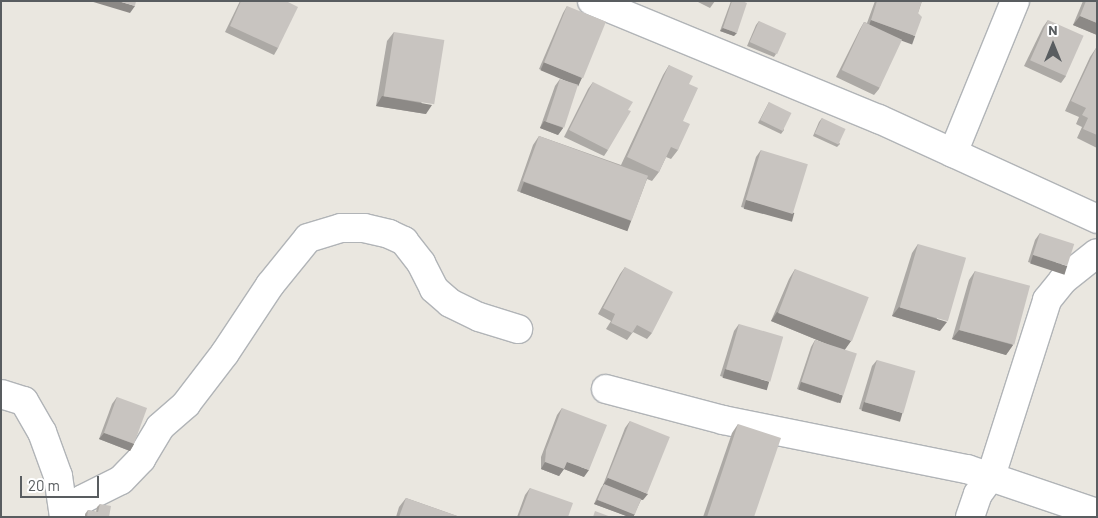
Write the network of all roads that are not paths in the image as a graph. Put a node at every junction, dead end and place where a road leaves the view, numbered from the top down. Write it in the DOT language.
graph roads {
  1 [pos="592,1"];
  2 [pos="1015,1"];
  3 [pos="953,153"];
  4 [pos="1097,219"];
  5 [pos="1097,253"];
  6 [pos="518,329"];
  7 [pos="606,389"];
  8 [pos="1,394"];
  9 [pos="991,476"];
  10 [pos="1097,512"];
  11 [pos="64,517"];
  12 [pos="970,517"];
  1 -- 3 [label="street"];
  2 -- 3 [label="street"];
  3 -- 4 [label="street"];
  5 -- 9 [label="street"];
  6 -- 11 [label="street"];
  7 -- 9 [label="street"];
  8 -- 11 [label="street"];
  9 -- 10 [label="street"];
  9 -- 12 [label="street"];
}
